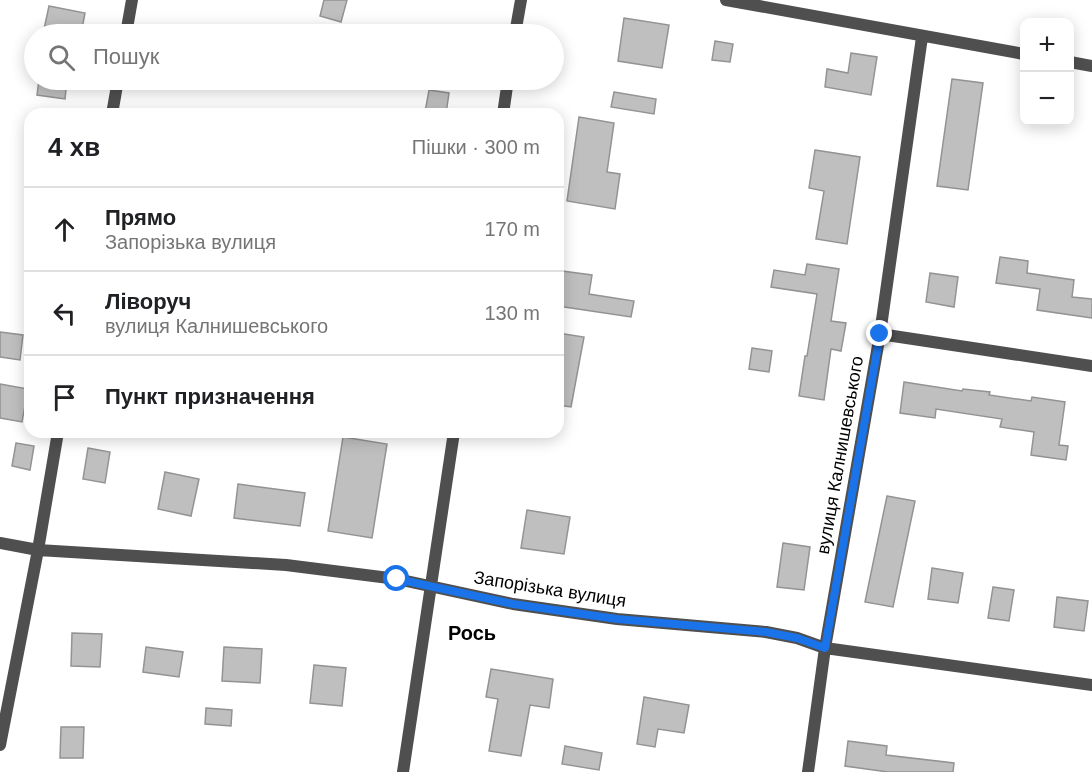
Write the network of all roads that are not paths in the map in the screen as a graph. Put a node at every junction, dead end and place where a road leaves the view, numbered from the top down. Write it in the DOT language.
graph roads {
  1 [pos="132,0"];
  2 [pos="520,0"];
  3 [pos="726,0"];
  4 [pos="128,24"];
  5 [pos="516,24"];
  6 [pos="922,37"];
  7 [pos="1020,53"];
  8 [pos="1074,63"];
  9 [pos="1092,66"];
  10 [pos="116,90"];
  11 [pos="507,90"];
  12 [pos="113,108"];
  13 [pos="504,108"];
  14 [pos="880,334"];
  15 [pos="1092,366"];
  16 [pos="57,438"];
  17 [pos="453,438"];
  18 [pos="0,543"];
  19 [pos="38,550"];
  20 [pos="430,586"];
  21 [pos="825,648"];
  22 [pos="1092,685"];
  23 [pos="0,746"];
  24 [pos="403,772"];
  25 [pos="808,772"];
  1 -- 4 [label="street"];
  2 -- 5 [label="street"];
  3 -- 6 [label="street"];
  6 -- 7 [label="street"];
  6 -- 14 [label="street, вулиця Калнишевського"];
  8 -- 9 [label="street"];
  10 -- 12 [label="street"];
  11 -- 13 [label="street"];
  14 -- 15 [label="street"];
  14 -- 21 [label="street, вулиця Калнишевського"];
  16 -- 19 [label="street"];
  17 -- 20 [label="street"];
  18 -- 19 [label="street, Запорізька вулиця"];
  19 -- 20 [label="street, Запорізька вулиця"];
  19 -- 23 [label="street"];
  20 -- 21 [label="street, Запорізька вулиця"];
  20 -- 24 [label="street"];
  21 -- 22 [label="street, Запорізька вулиця"];
  21 -- 25 [label="street, вулиця Калнишевського"];
}
